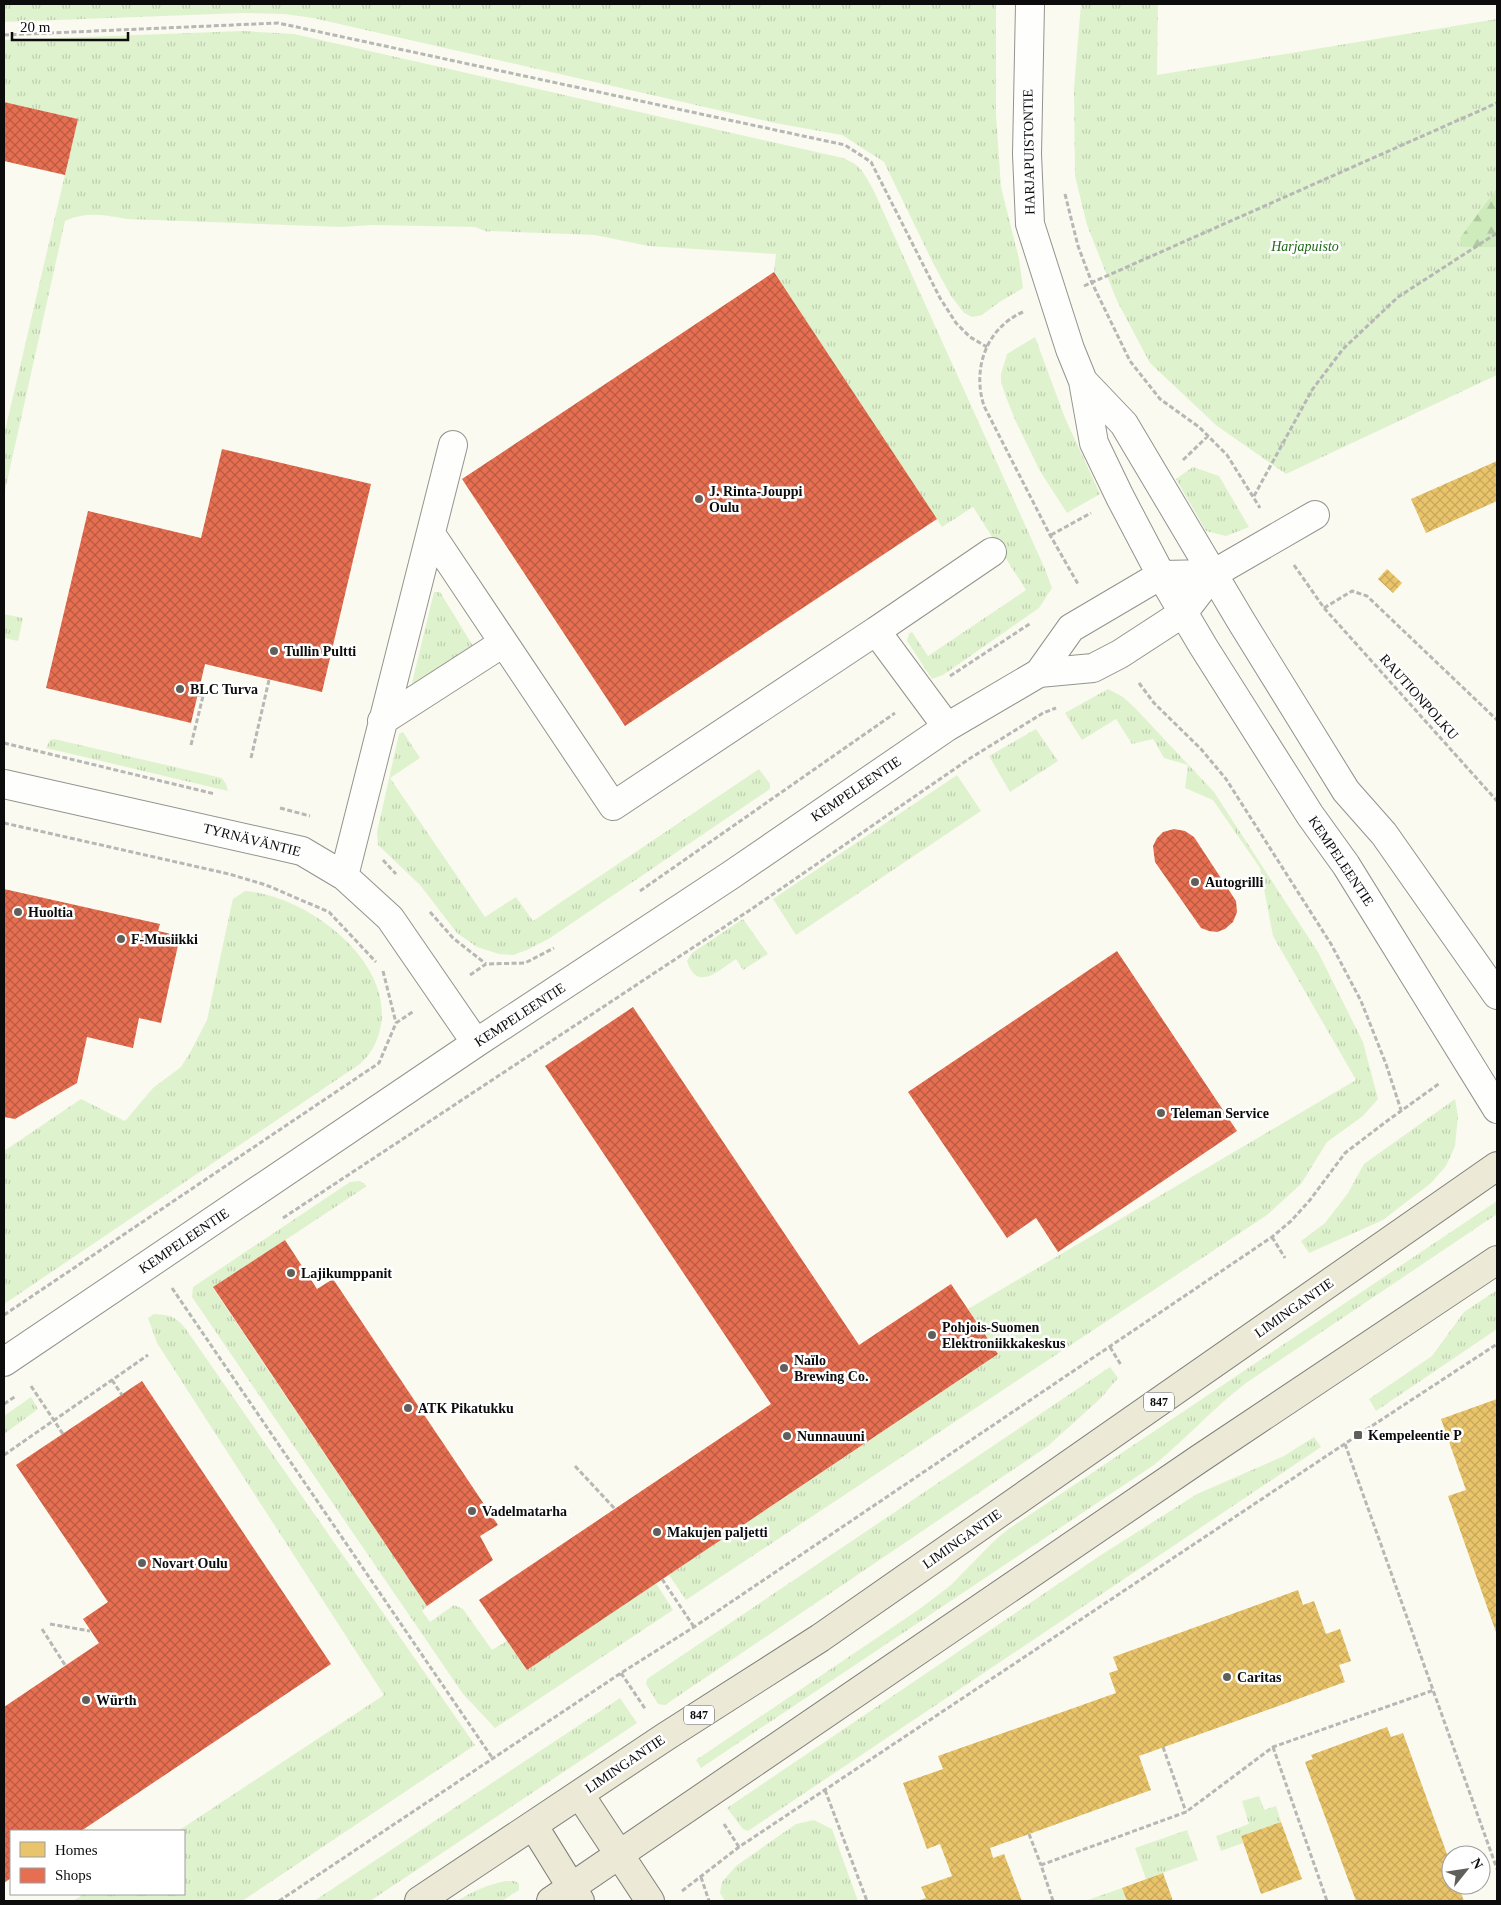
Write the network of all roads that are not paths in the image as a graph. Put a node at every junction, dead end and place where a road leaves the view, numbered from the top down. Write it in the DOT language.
graph roads {
  1 [pos="1030,4"];
  2 [pos="1083,382"];
  3 [pos="453,445"];
  4 [pos="1314,515"];
  5 [pos="431,534"];
  6 [pos="992,552"];
  7 [pos="1213,574"];
  8 [pos="1161,575"];
  9 [pos="1183,613"];
  10 [pos="876,631"];
  11 [pos="503,643"];
  12 [pos="1038,673"];
  13 [pos="382,721"];
  14 [pos="947,727"];
  15 [pos="4,784"];
  16 [pos="344,876"];
  17 [pos="1497,994"];
  18 [pos="476,1044"];
  19 [pos="1497,1109"];
  20 [pos="1497,1166"];
  21 [pos="1497,1260"];
  22 [pos="4,1362"];
  23 [pos="580,1795"];
  24 [pos="533,1826"];
  25 [pos="620,1855"];
  26 [pos="568,1897"];
  27 [pos="662,1899"];
  28 [pos="419,1901"];
  1 -- 2 [label="street, HARJAPUISTONTIE"];
  2 -- 7 [label="street, HARJAPUISTONTIE"];
  2 -- 8 [label="street, HARJAPUISTONTIE"];
  3 -- 5 [label="street"];
  4 -- 7 [label="street"];
  5 -- 11 [label="street"];
  5 -- 13 [label="street"];
  6 -- 10 [label="street"];
  7 -- 8 [label="street, KEMPELEENTIE"];
  7 -- 9 [label="street, KEMPELEENTIE"];
  7 -- 17 [label="street"];
  8 -- 9 [label="street, KEMPELEENTIE"];
  8 -- 12 [label="street, KEMPELEENTIE"];
  9 -- 12 [label="street, KEMPELEENTIE"];
  9 -- 19 [label="street, KEMPELEENTIE"];
  10 -- 11 [label="street"];
  10 -- 14 [label="street"];
  11 -- 13 [label="street"];
  12 -- 14 [label="street, KEMPELEENTIE"];
  13 -- 16 [label="street"];
  14 -- 18 [label="street, KEMPELEENTIE"];
  15 -- 16 [label="street, TYRNÄVÄNTIE"];
  16 -- 18 [label="street, TYRNÄVÄNTIE"];
  18 -- 22 [label="street, KEMPELEENTIE"];
  20 -- 23 [label="main road, LIMINGANTIE / 847"];
  21 -- 25 [label="main road"];
  23 -- 24 [label="main road, LIMINGANTIE / 847"];
  23 -- 25 [label="main road"];
  24 -- 26 [label="main road"];
  24 -- 28 [label="main road, LIMINGANTIE / 847"];
  25 -- 26 [label="main road"];
  25 -- 27 [label="main road"];
}
